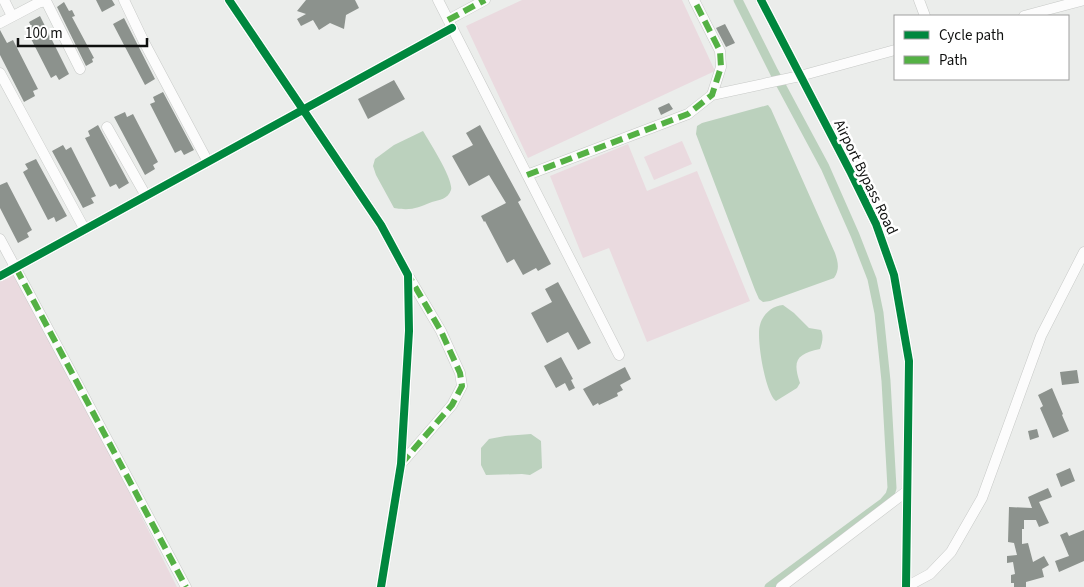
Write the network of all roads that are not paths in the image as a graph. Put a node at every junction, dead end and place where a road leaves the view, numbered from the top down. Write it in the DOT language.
graph roads {
  1 [pos="4,0"];
  2 [pos="46,0"];
  3 [pos="124,0"];
  4 [pos="229,0"];
  5 [pos="438,0"];
  6 [pos="485,0"];
  7 [pos="694,0"];
  8 [pos="761,0"];
  9 [pos="919,0"];
  10 [pos="1084,0"];
  11 [pos="925,15"];
  12 [pos="1028,15"];
  13 [pos="12,16"];
  14 [pos="0,23"];
  15 [pos="450,24"];
  16 [pos="894,50"];
  17 [pos="80,68"];
  18 [pos="0,73"];
  19 [pos="800,76"];
  20 [pos="712,94"];
  21 [pos="303,110"];
  22 [pos="108,126"];
  23 [pos="208,162"];
  24 [pos="527,174"];
  25 [pos="146,196"];
  26 [pos="85,230"];
  27 [pos="0,239"];
  28 [pos="1084,252"];
  29 [pos="16,268"];
  30 [pos="408,275"];
  31 [pos="0,276"];
  32 [pos="620,355"];
  33 [pos="401,464"];
  34 [pos="908,491"];
  35 [pos="186,587"];
  36 [pos="381,587"];
  37 [pos="781,587"];
  38 [pos="906,587"];
  1 -- 13 [label="street"];
  2 -- 13 [label="street"];
  2 -- 17 [label="street"];
  3 -- 23 [label="street"];
  4 -- 21 [label="street"];
  5 -- 15 [label="street"];
  6 -- 15 [label="street"];
  7 -- 20 [label="street"];
  8 -- 19 [label="street, Airport Bypass Road"];
  9 -- 11 [label="street"];
  10 -- 12 [label="street"];
  13 -- 14 [label="street"];
  15 -- 21 [label="street"];
  15 -- 24 [label="street"];
  16 -- 19 [label="street"];
  18 -- 26 [label="street"];
  19 -- 20 [label="street"];
  19 -- 34 [label="street, Airport Bypass Road"];
  20 -- 24 [label="street"];
  21 -- 23 [label="street"];
  21 -- 30 [label="street"];
  22 -- 25 [label="street"];
  23 -- 25 [label="street"];
  24 -- 32 [label="street"];
  25 -- 26 [label="street"];
  26 -- 29 [label="street"];
  27 -- 29 [label="street"];
  28 -- 38 [label="street"];
  29 -- 31 [label="street"];
  29 -- 35 [label="street"];
  30 -- 33 [label="street"];
  30 -- 33 [label="street"];
  33 -- 36 [label="street"];
  34 -- 37 [label="street"];
  34 -- 38 [label="street, Airport Bypass Road"];
}
